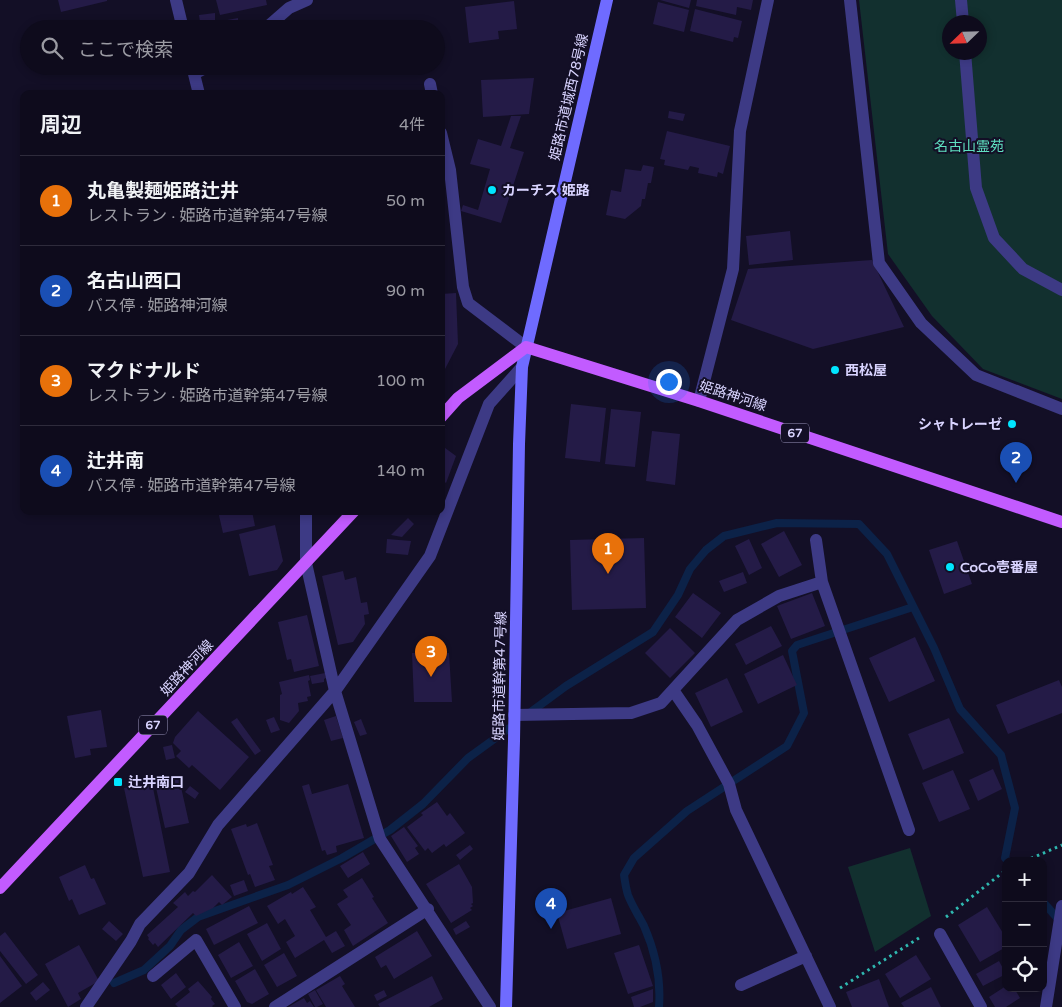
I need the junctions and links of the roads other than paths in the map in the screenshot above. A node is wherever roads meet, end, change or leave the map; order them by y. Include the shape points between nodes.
1 (176, 0) edge
2 (307, 0) edge
3 (606, 0) edge
4 (768, 0) edge
5 (850, 0) edge
6 (961, 0) edge
7 (962, 15) edge
8 (181, 20) edge
9 (275, 20) edge
10 (966, 60) edge
11 (194, 75) edge
12 (199, 90) edge
13 (445, 149) edge
14 (1062, 290) edge
15 (526, 347) junction
16 (522, 366) junction
17 (699, 401) junction
18 (1062, 409) edge
19 (445, 412) edge
20 (306, 515) edge
21 (350, 515) edge
22 (1062, 522) edge
23 (816, 540) dead end
24 (306, 562) junction
25 (822, 582) junction
26 (673, 690) junction
27 (335, 691) junction
28 (514, 715) junction
29 (909, 830) dead end
30 (0, 888) edge
31 (1062, 906) edge
32 (428, 909) junction
33 (934, 932) road end
34 (806, 956) junction
35 (152, 976) dead end
36 (741, 985) dead end
37 (828, 1002) edge
38 (86, 1007) edge
39 (235, 1007) edge
40 (275, 1007) edge
41 (490, 1007) edge
42 (506, 1007) edge
43 (981, 1007) edge
44 (1046, 1007) edge

1 - 8 street
2 - 9 street via 288,8
3 - 15 street, 姫路市道城西78号線
4 - 17 street via 740,131 734,269
5 - 18 street via 879,263 921,323 976,375
6 - 7 street
10 - 14 street via 976,188 994,238 1023,269
11 - 12 street
13 - 15 street via 463,287 468,303
15 - 16 street, 姫路市道幹第47号線
15 - 17 main road, 姫路神河線 / 67
15 - 19 main road via 458,398
16 - 27 street via 489,404 430,556
16 - 28 street, 姫路市道幹第47号線
17 - 22 main road, 姫路神河線 / 67
20 - 24 street
21 - 24 main road, 姫路神河線 / 67
23 - 25 street
24 - 27 street
24 - 30 main road, 姫路神河線 / 67
25 - 26 street via 779,596 736,620
25 - 29 street
26 - 28 street via 661,703 631,713
26 - 34 street via 697,725 729,784 736,810
27 - 32 street via 380,839
27 - 38 street via 218,825 189,873 140,924 132,941
28 - 42 street, 姫路市道幹第47号線
31 - 44 street
32 - 40 street
32 - 41 street
33 - 43 street
34 - 36 street
34 - 37 street
35 - 39 street via 196,940

